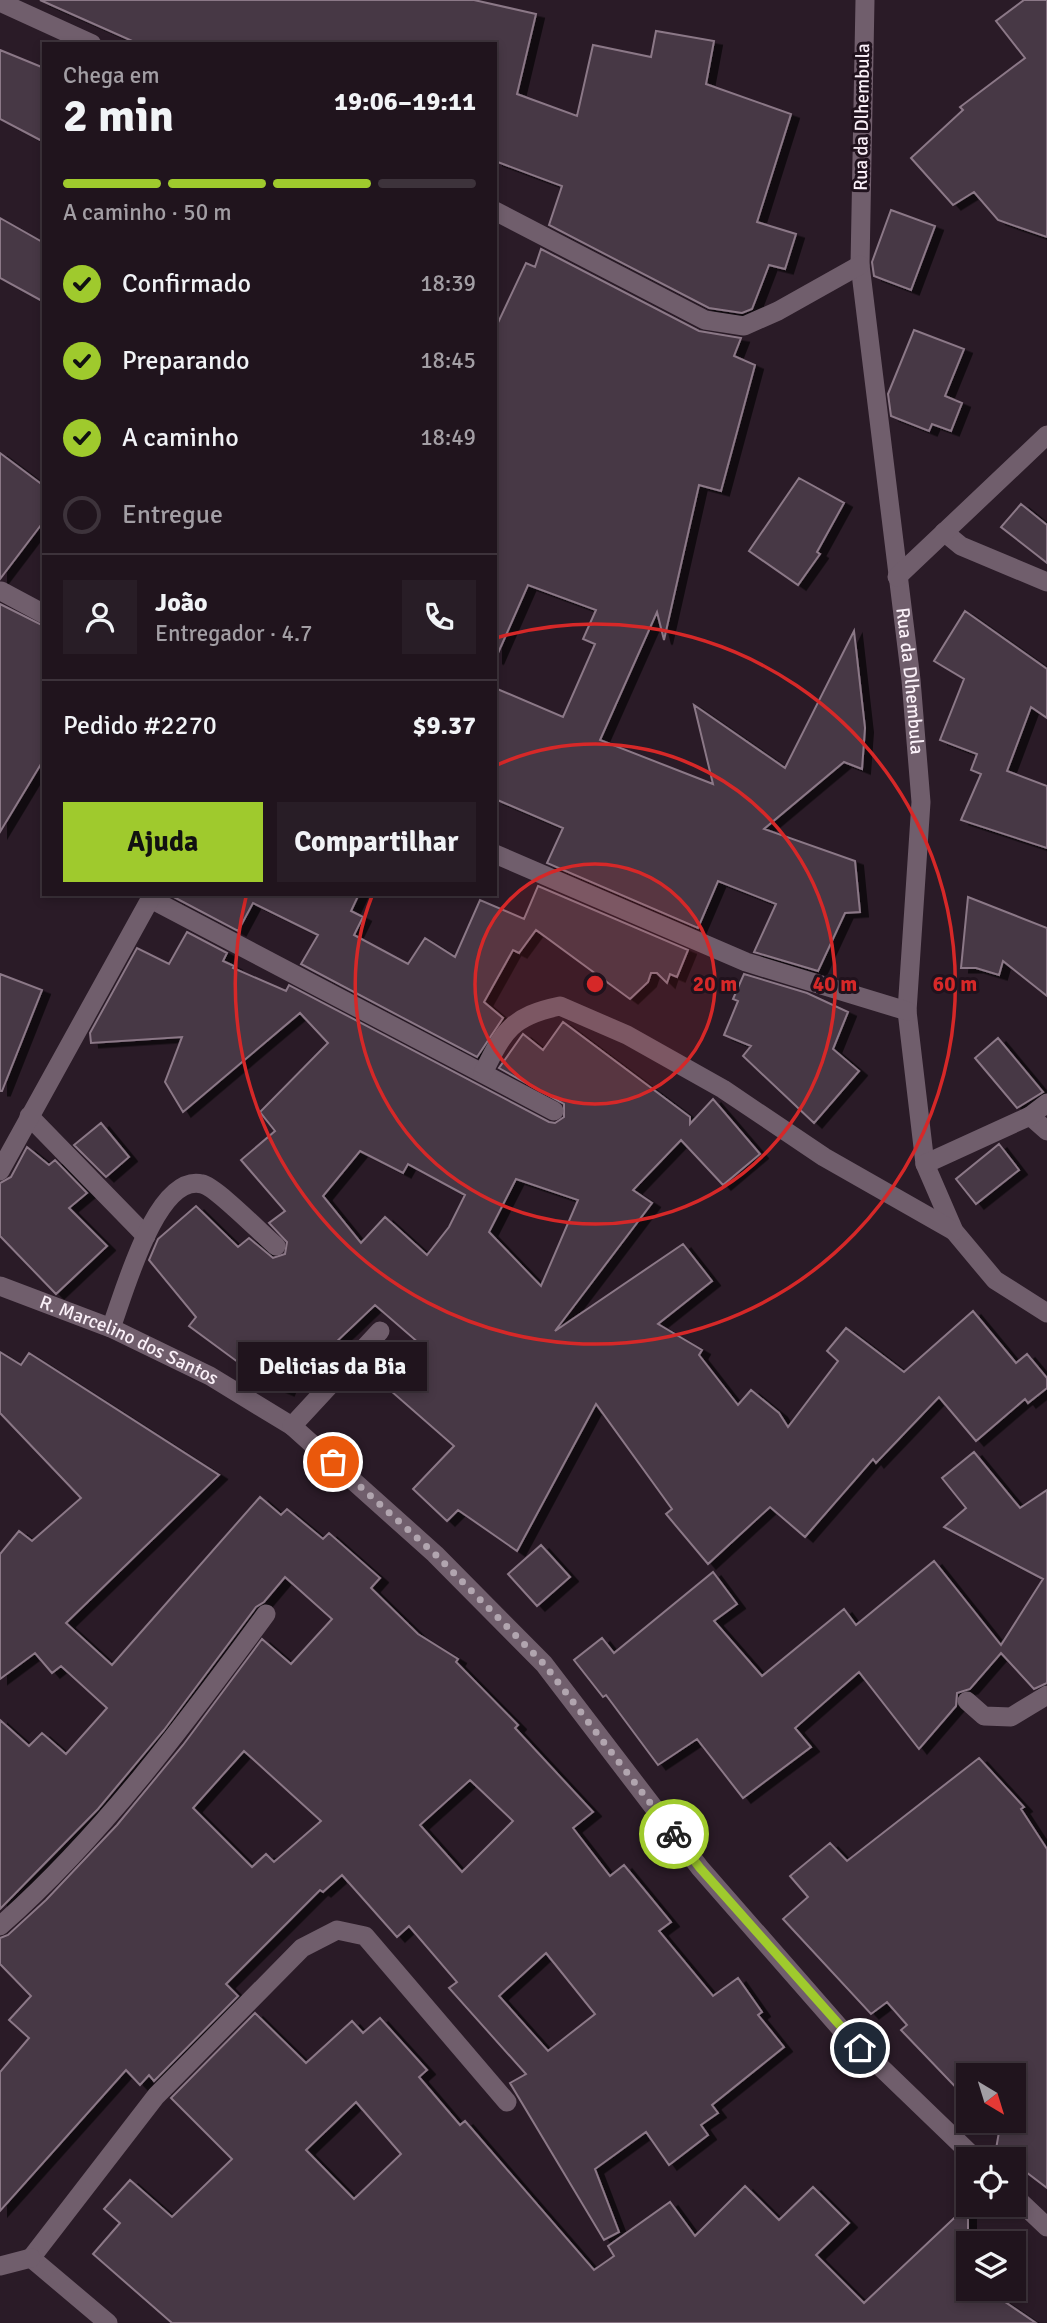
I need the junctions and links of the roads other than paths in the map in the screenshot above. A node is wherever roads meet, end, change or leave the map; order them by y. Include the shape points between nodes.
1 (865, 0) edge
2 (0, 2) edge
3 (88, 42) edge
4 (497, 212) edge
5 (860, 265) junction
6 (1047, 435) edge
7 (944, 532) junction
8 (897, 577) junction
9 (1047, 582) edge
10 (1, 591) edge
11 (42, 613) edge
12 (497, 855) edge
13 (152, 897) edge
14 (907, 1012) junction
15 (483, 1073) junction
16 (1047, 1103) edge
17 (554, 1111) dead end
18 (29, 1116) junction
19 (1030, 1116) junction
20 (1047, 1130) edge
21 (925, 1164) junction
22 (0, 1171) edge
23 (954, 1231) junction
24 (146, 1236) junction
25 (276, 1246) dead end
26 (0, 1286) edge
27 (1047, 1313) edge
28 (111, 1328) junction
29 (380, 1331) dead end
30 (292, 1426) junction
31 (266, 1614) dead end
32 (1047, 1695) edge
33 (967, 1702) dead end
34 (0, 1926) edge
35 (507, 2102) dead end
36 (963, 2147) edge
37 (1026, 2207) edge
38 (1047, 2227) edge
39 (31, 2258) junction
40 (0, 2266) edge
41 (108, 2323) edge

1 - 5 street, Rua da Dlhembula
2 - 3 street
4 - 5 street via 705,320 744,326
5 - 8 street, Rua da Dlhembula
6 - 7 street
7 - 8 street
7 - 9 street via 961,546
8 - 14 street, Rua da Dlhembula via 921,802
10 - 11 street
12 - 14 street via 746,962
13 - 15 street
13 - 18 street
14 - 21 street, Rua da Dlhembula
15 - 17 street
15 - 23 street via 497,1043 517,1019 560,1006 627,1035
16 - 19 street
18 - 22 street
18 - 24 street
19 - 20 street
19 - 21 street
21 - 23 street, Rua da Dlhembula
23 - 27 street, Rua da Dlhembula via 995,1280
24 - 25 street via 170,1194 187,1182 205,1184
24 - 28 street
26 - 28 street, R. Marcelino dos Santos
28 - 30 street, R. Marcelino dos Santos via 210,1377
29 - 30 street
30 - 36 street, R. Marcelino dos Santos via 435,1554 544,1664 718,1888 841,2029
31 - 34 street via 202,1701 54,1878
32 - 33 street via 1011,1717 984,1716
35 - 39 street via 365,1936 337,1930 302,1948 156,2096
37 - 38 street
39 - 40 street
39 - 41 street

